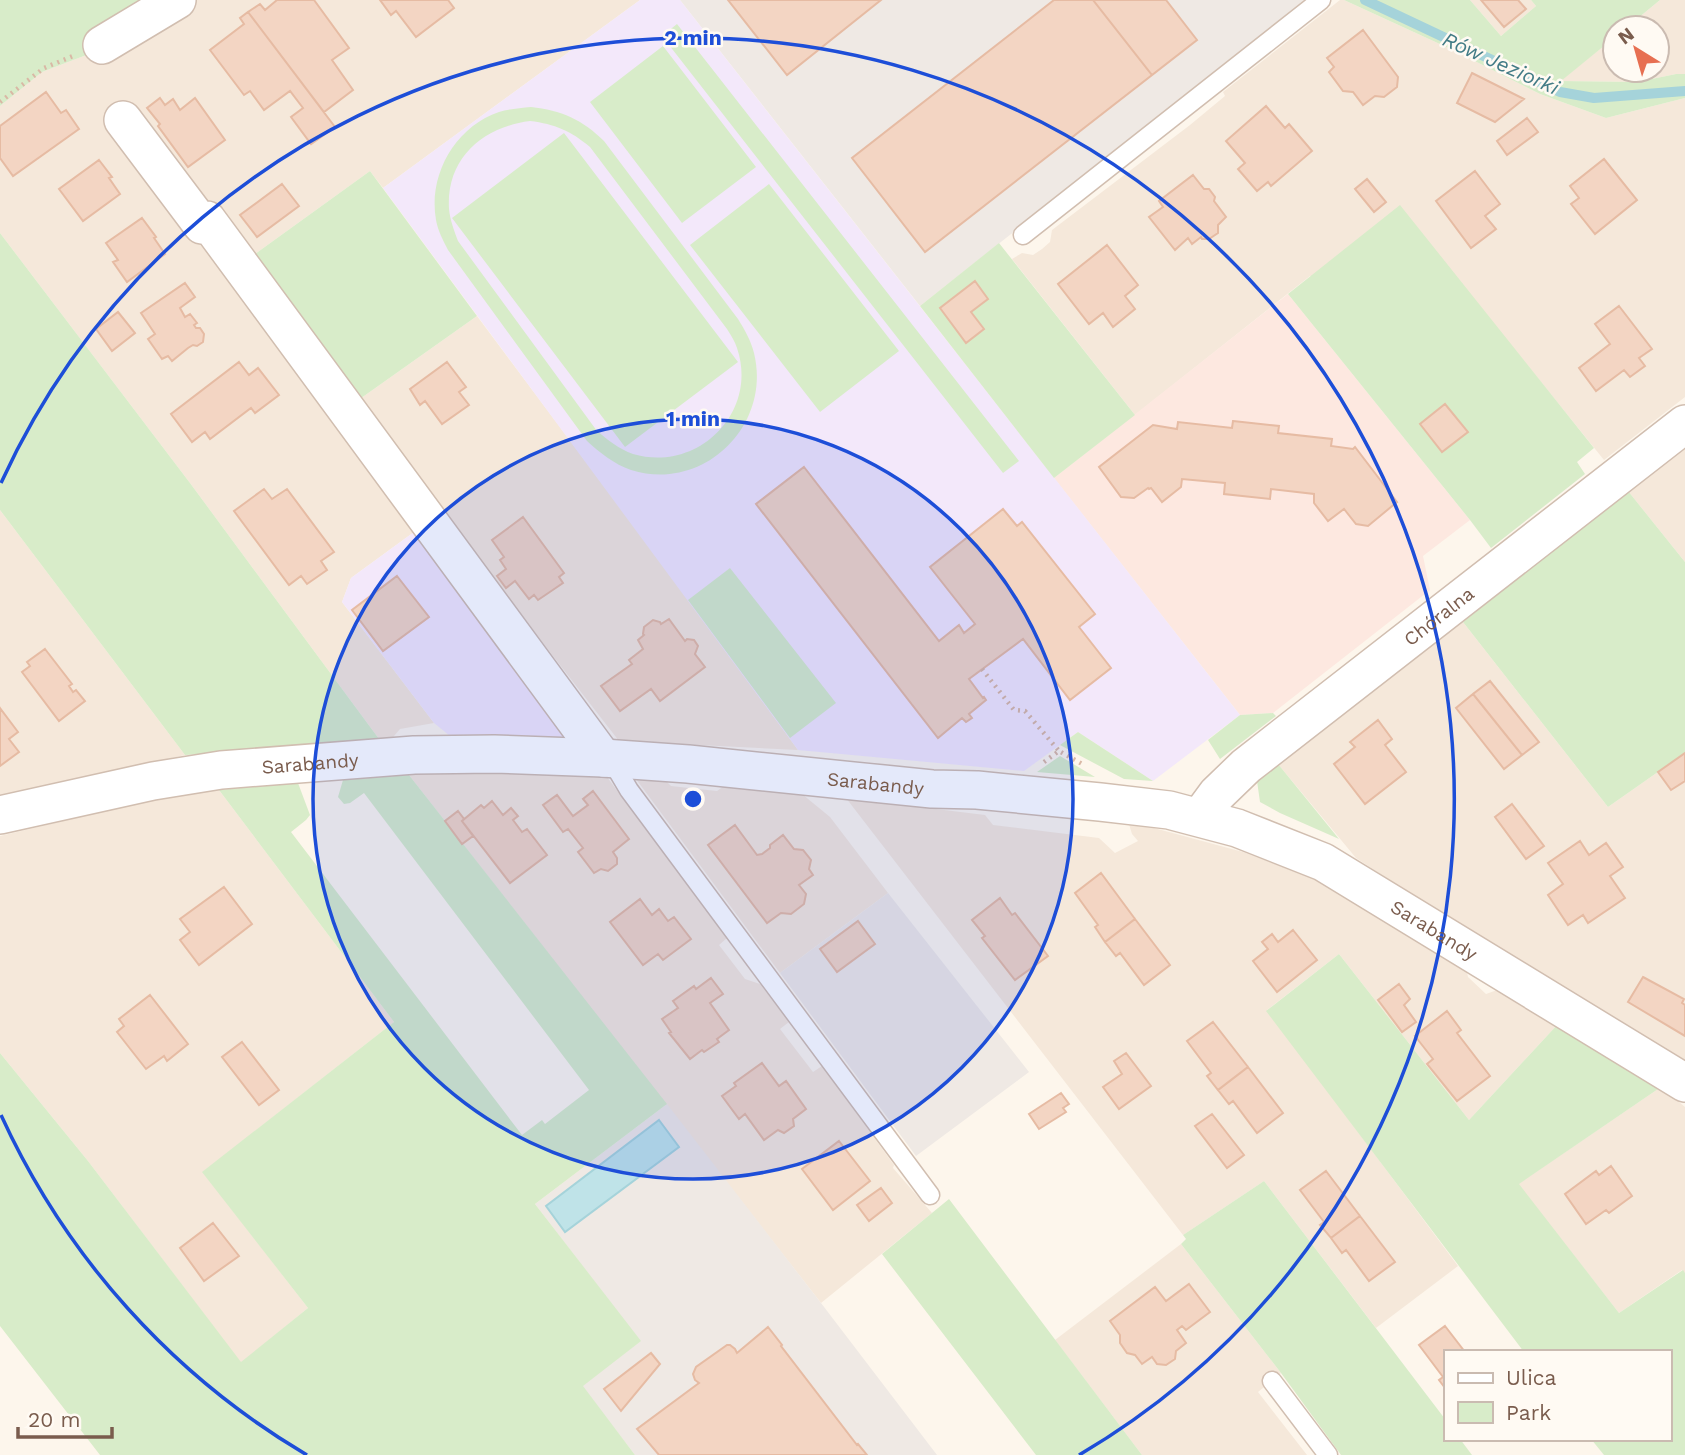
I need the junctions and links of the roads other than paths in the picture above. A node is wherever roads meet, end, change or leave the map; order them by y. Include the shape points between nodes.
1 (177, 0) edge
2 (1321, 0) edge
3 (102, 45) road end
4 (123, 120) dead end
5 (1023, 235) dead end
6 (1685, 424) edge
7 (607, 758) junction
8 (0, 815) edge
9 (1200, 817) junction
10 (1685, 1083) edge
11 (930, 1195) dead end
12 (1272, 1381) dead end
13 (1328, 1455) edge

1 - 3 street
2 - 5 lane
4 - 7 street via 202,225 207,220
6 - 9 street, Chóralna via 1246,766
7 - 8 street, Sarabandy via 432,754 221,770
7 - 9 street, Sarabandy via 1100,802
7 - 11 lane
9 - 10 street, Sarabandy via 1324,862
12 - 13 lane

